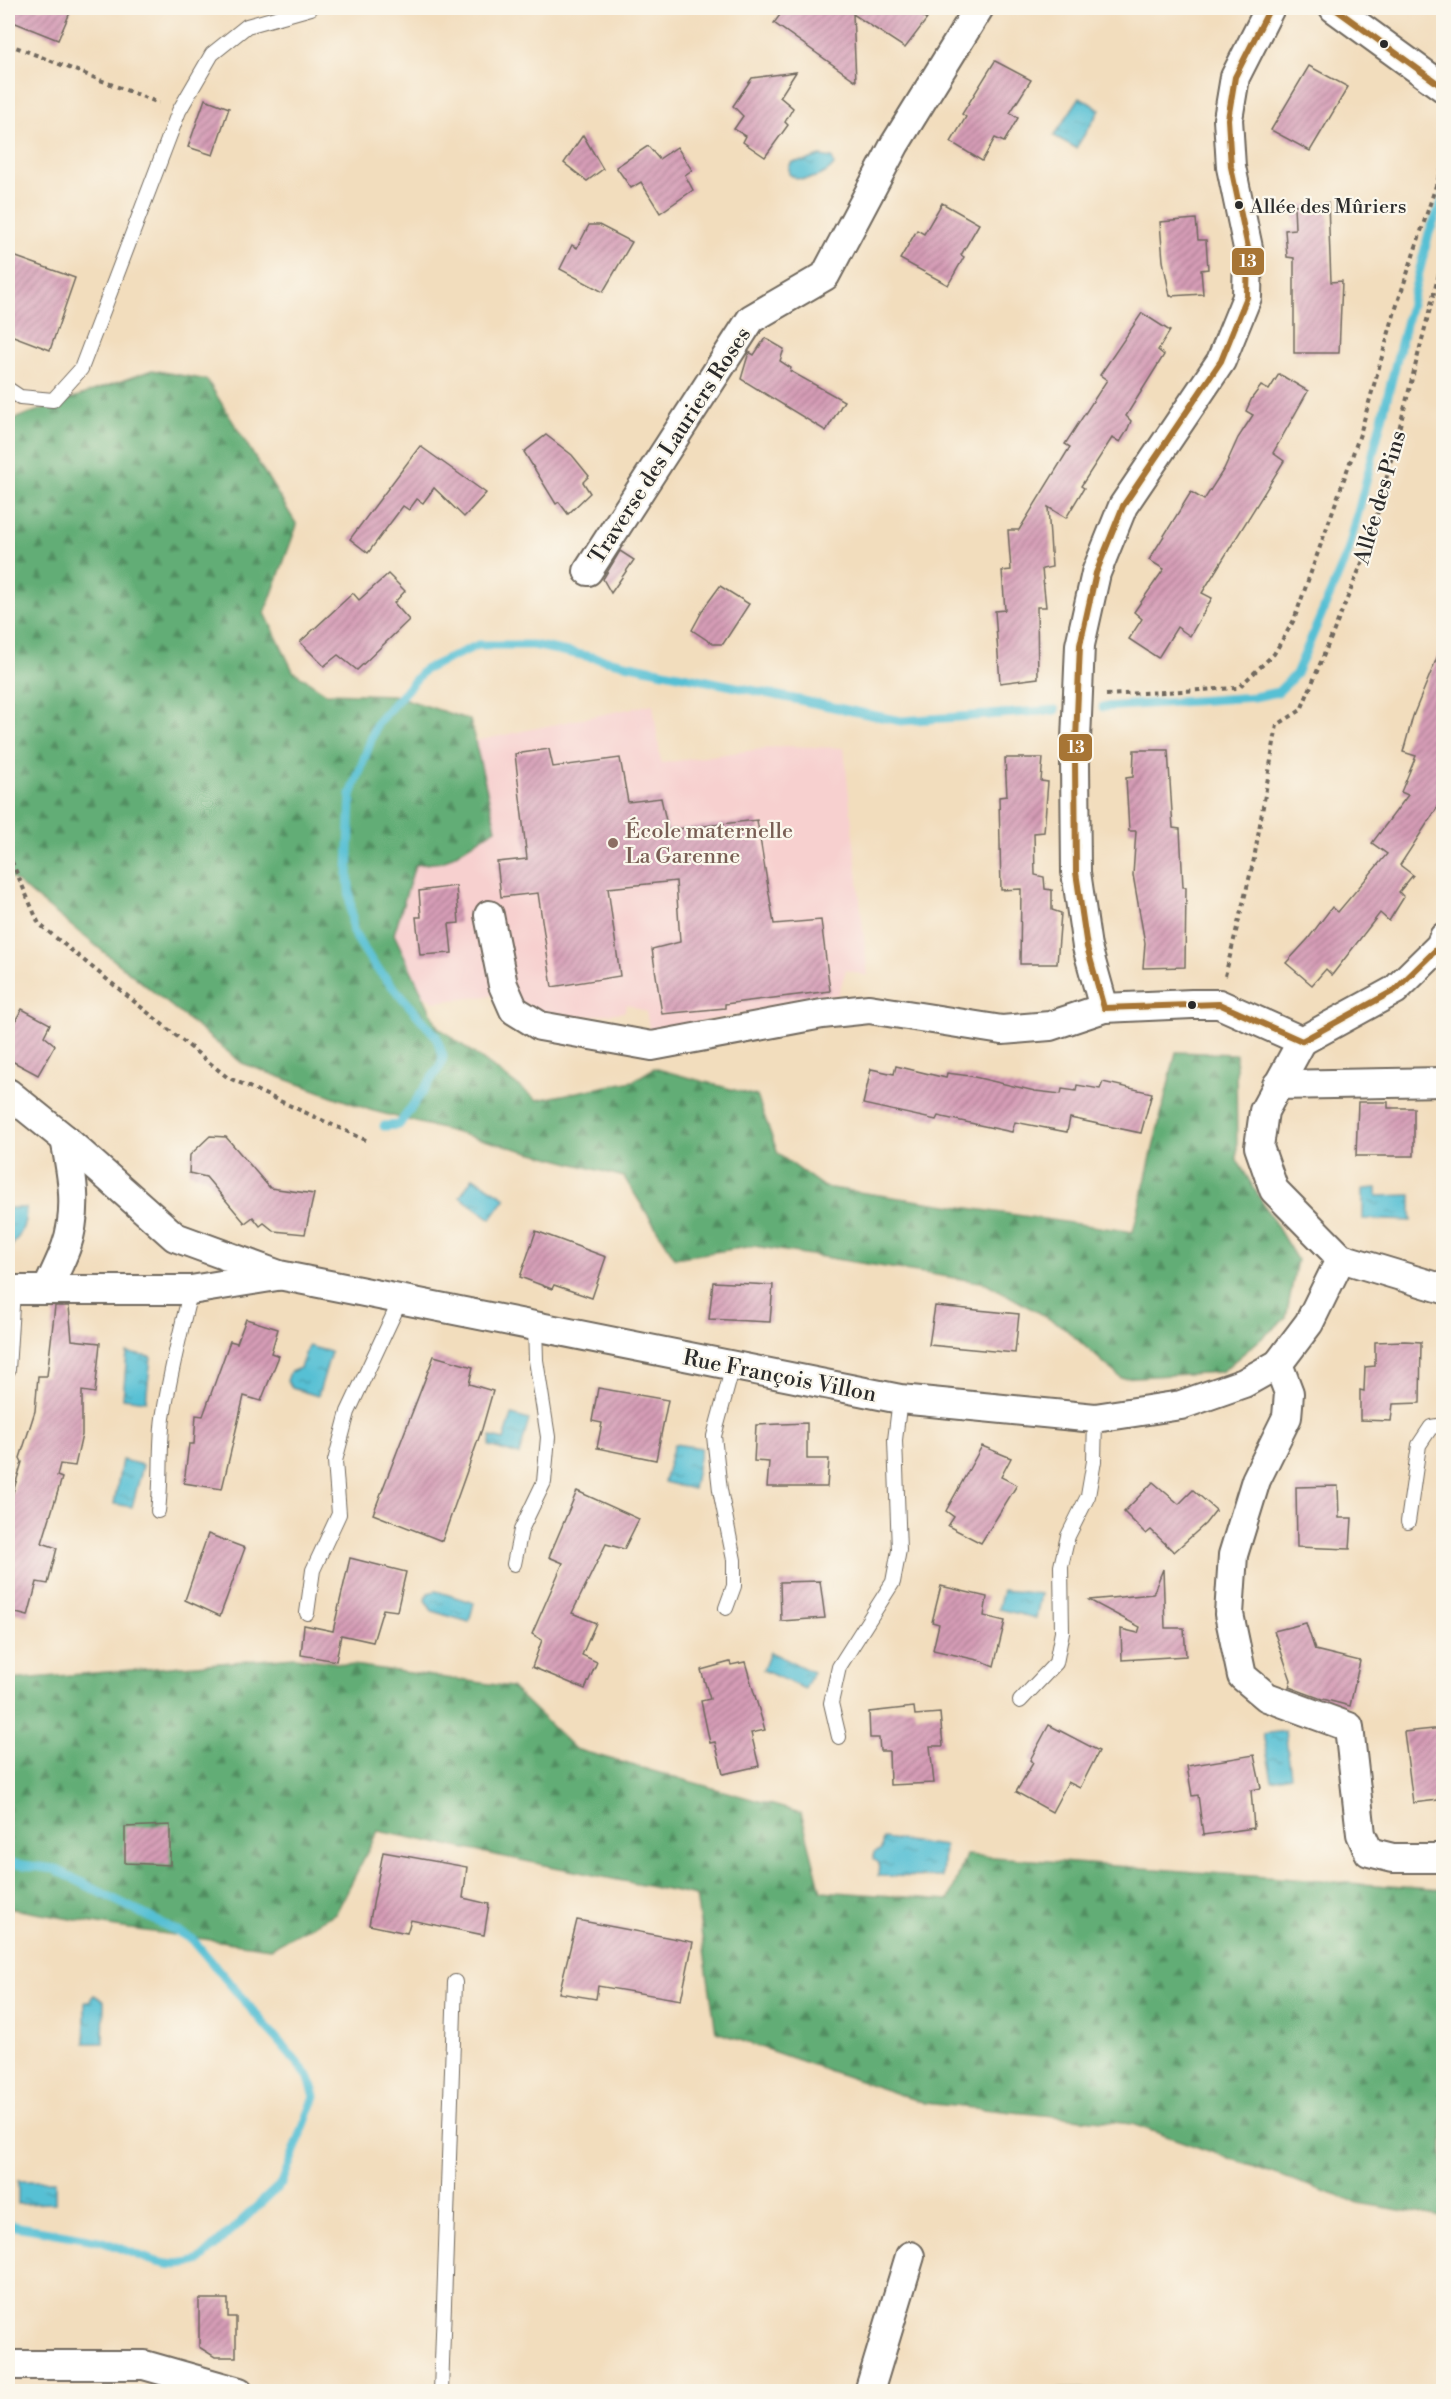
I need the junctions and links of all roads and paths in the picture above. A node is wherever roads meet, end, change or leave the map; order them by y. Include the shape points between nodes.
1 (311, 8) edge
2 (979, 8) edge
3 (1270, 8) edge
4 (1335, 8) edge
5 (8, 44) edge
6 (1443, 88) edge
7 (179, 111) junction
8 (1443, 161) edge
9 (1443, 254) edge
10 (8, 389) edge
11 (588, 571) dead end
12 (1077, 696) junction
13 (8, 853) edge
14 (489, 915) dead end
15 (1443, 937) edge
16 (1219, 1004) junction
17 (1104, 1008) junction
18 (1302, 1041) junction
19 (1443, 1082) edge
20 (1276, 1085) junction
21 (8, 1093) edge
22 (65, 1139) junction
23 (368, 1141) dead end
24 (1341, 1258) junction
25 (279, 1275) junction
26 (1443, 1289) edge
27 (10, 1290) edge
28 (47, 1290) junction
29 (191, 1290) junction
30 (400, 1301) junction
31 (536, 1325) junction
32 (1278, 1364) junction
33 (733, 1366) junction
34 (8, 1370) edge
35 (900, 1399) junction
36 (1095, 1418) junction
37 (1443, 1425) edge
38 (158, 1511) dead end
39 (1408, 1522) dead end
40 (514, 1564) dead end
41 (726, 1608) dead end
42 (307, 1613) dead end
43 (1020, 1701) dead end
44 (838, 1737) dead end
45 (1443, 1858) edge
46 (455, 1982) dead end
47 (910, 2256) dead end
48 (8, 2365) edge
49 (239, 2391) edge
50 (441, 2391) edge
51 (869, 2391) edge

1 - 7 lane via 247,26 212,54
2 - 11 street, Traverse des Lauriers Roses via 895,144 825,276 751,319
3 - 12 street via 1235,77 1228,119 1231,167 1248,248 1247,297 1221,361 1123,506 1096,573 1080,645
4 - 6 street
5 - 7 path
7 - 10 lane via 81,369 53,400 20,397
8 - 12 path via 1356,444 1294,620 1274,654 1238,688
9 - 16 path, Allée des Pins via 1369,546 1301,710 1277,725 1254,859
12 - 17 street via 1076,872 1087,947
13 - 23 path via 39,924 227,1077
14 - 17 street via 503,985 514,1010 540,1026 652,1046 869,1009 1002,1030 1050,1026
15 - 18 street via 1440,946 1395,990
16 - 17 street
16 - 18 street
18 - 20 street
19 - 20 street
20 - 24 street via 1264,1111 1259,1147 1274,1190
21 - 22 street, Rue François Villon
22 - 25 street, Rue François Villon via 176,1237
22 - 28 street via 74,1208 67,1245
24 - 26 street
24 - 32 street via 1309,1323
25 - 29 street, Rue François Villon
25 - 30 street, Rue François Villon
27 - 28 street, Rue François Villon
27 - 34 lane
28 - 29 street, Rue François Villon
29 - 38 lane via 163,1420
30 - 31 street, Rue François Villon
30 - 42 lane via 348,1412 335,1461 339,1514 313,1570
31 - 33 street, Rue François Villon
31 - 40 lane via 536,1360 548,1437 544,1482 521,1530
32 - 36 street, Rue François Villon via 1244,1383 1180,1405
32 - 45 street via 1289,1392 1287,1417 1256,1480 1233,1555 1229,1614 1242,1676 1266,1697 1349,1727 1361,1833 1369,1852 1393,1858
33 - 35 street, Rue François Villon
33 - 41 lane via 714,1436 734,1560 734,1586
35 - 36 street, Rue François Villon
35 - 44 lane via 895,1440 899,1550 893,1582 839,1667 831,1703
36 - 43 lane via 1088,1496 1068,1536 1061,1566 1062,1632 1056,1663
37 - 39 lane via 1431,1426 1419,1445
46 - 50 lane
47 - 51 street
48 - 49 street via 144,2365

